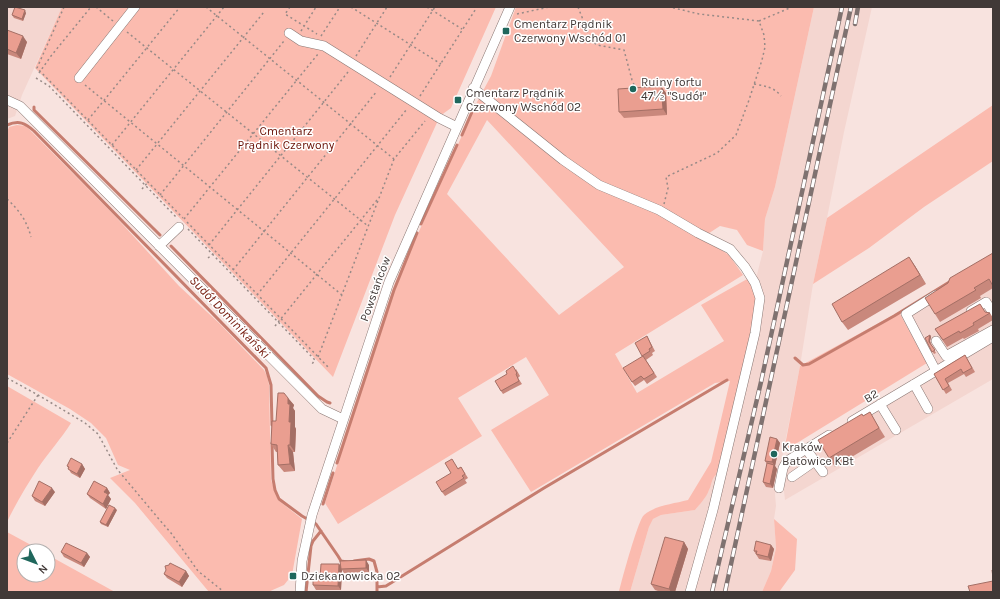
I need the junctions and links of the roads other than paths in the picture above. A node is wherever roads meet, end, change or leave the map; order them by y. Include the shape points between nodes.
1 (135, 7) edge
2 (510, 7) edge
3 (290, 33) road end
4 (80, 80) road end
5 (473, 88) junction
6 (7, 100) edge
7 (457, 127) junction
8 (179, 227) dead end
9 (159, 246) junction
10 (943, 290) edge
11 (993, 313) edge
12 (966, 314) edge
13 (993, 330) edge
14 (993, 337) edge
15 (936, 340) edge
16 (936, 371) junction
17 (914, 384) junction
18 (880, 404) junction
19 (928, 409) dead end
20 (343, 419) junction
21 (896, 430) dead end
22 (806, 449) junction
23 (815, 461) junction
24 (823, 472) dead end
25 (792, 477) dead end
26 (779, 488) dead end
27 (300, 592) edge
28 (690, 592) edge

1 - 4 street
2 - 5 street, Powstańców
3 - 7 street via 301,41 320,45 353,63
5 - 7 street, Powstańców
5 - 28 street via 563,160 599,185 659,210 730,249 755,284 760,298 755,333 713,510
6 - 9 street via 20,106
7 - 20 street, Powstańców via 389,282
8 - 9 street
9 - 20 street via 322,409
10 - 16 street via 906,314
11 - 12 street via 986,302
13 - 15 street via 946,356
14 - 16 street, B2
16 - 17 street, B2
17 - 18 street, B2
17 - 19 street
18 - 21 street
18 - 22 street, B2
20 - 27 street, Powstańców via 307,533
22 - 23 street
22 - 26 street, B2 via 787,461
23 - 24 street
23 - 25 street

